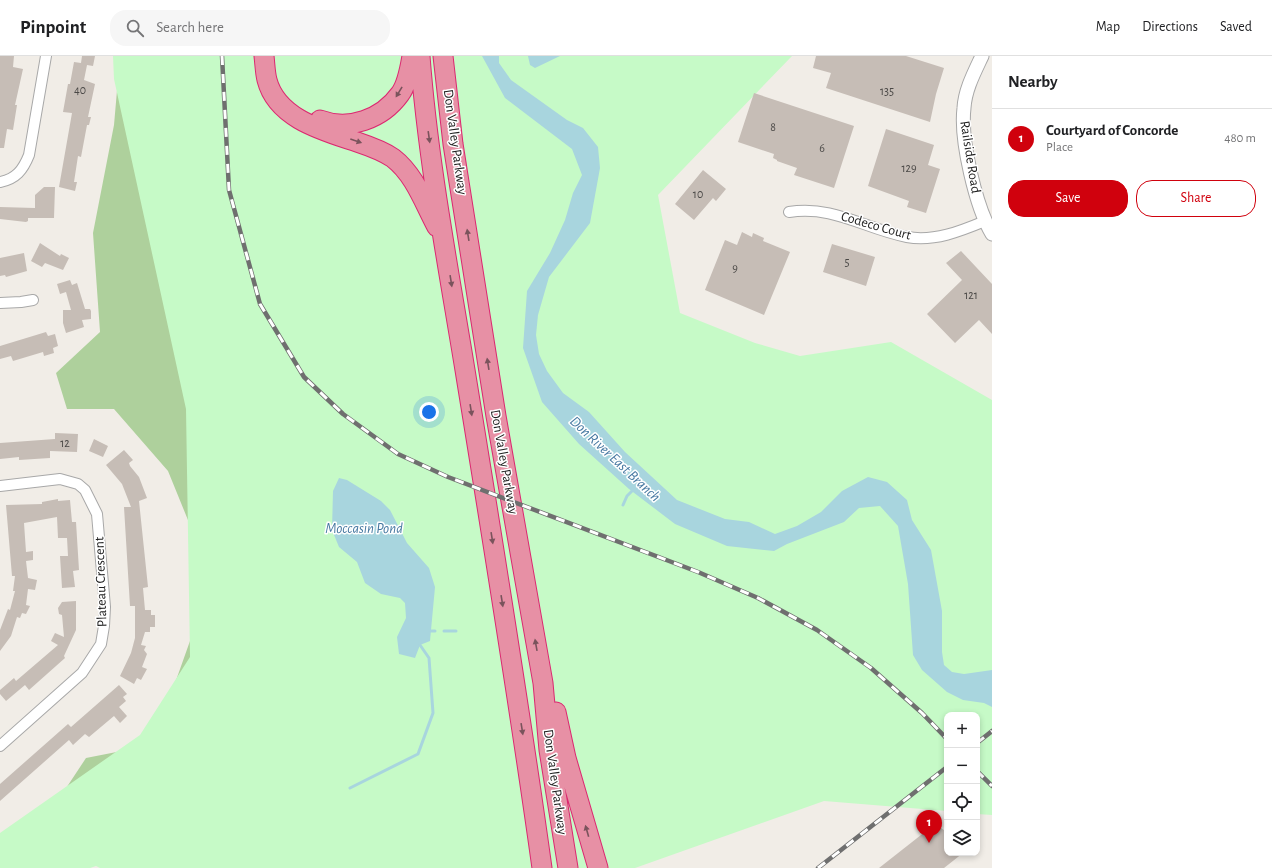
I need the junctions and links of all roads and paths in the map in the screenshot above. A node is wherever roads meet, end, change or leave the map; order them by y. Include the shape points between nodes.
1 (46, 56) edge
2 (264, 56) edge
3 (273, 56) edge
4 (412, 56) edge
5 (420, 56) edge
6 (443, 56) edge
7 (452, 56) edge
8 (982, 56) edge
9 (448, 96) junction
10 (0, 182) edge
11 (789, 212) dead end
12 (985, 221) junction
13 (992, 234) edge
14 (444, 243) junction
15 (33, 300) dead end
16 (0, 303) edge
17 (0, 486) edge
18 (543, 683) junction
19 (0, 746) edge
20 (542, 868) edge
21 (568, 868) edge
22 (598, 868) edge

1 - 10 street via 25,166 9,180
2 -> 14 highway via 268,82 277,99 290,113 319,129 369,146 392,158 412,177
4 -> 3 highway via 400,94 379,115 357,124 329,123 296,109 283,96
5 -> 14 highway, Don Valley Parkway
6 - 9 highway, Don Valley Parkway
7 - 9 highway
8 - 12 street, Railside Road via 963,109 968,153 979,206
18 -> 9 highway, Don Valley Parkway via 496,416 453,144
11 - 12 street, Codeco Court via 824,211 919,238 947,235
12 - 13 street, Railside Road
14 -> 20 highway, Don Valley Parkway via 523,732
15 - 16 street
17 - 19 street, Plateau Crescent via 60,479 78,484 85,490 97,514 105,607 101,644 82,673
18 - 21 highway, Don Valley Parkway via 549,750
22 -> 18 highway via 566,758 555,709

